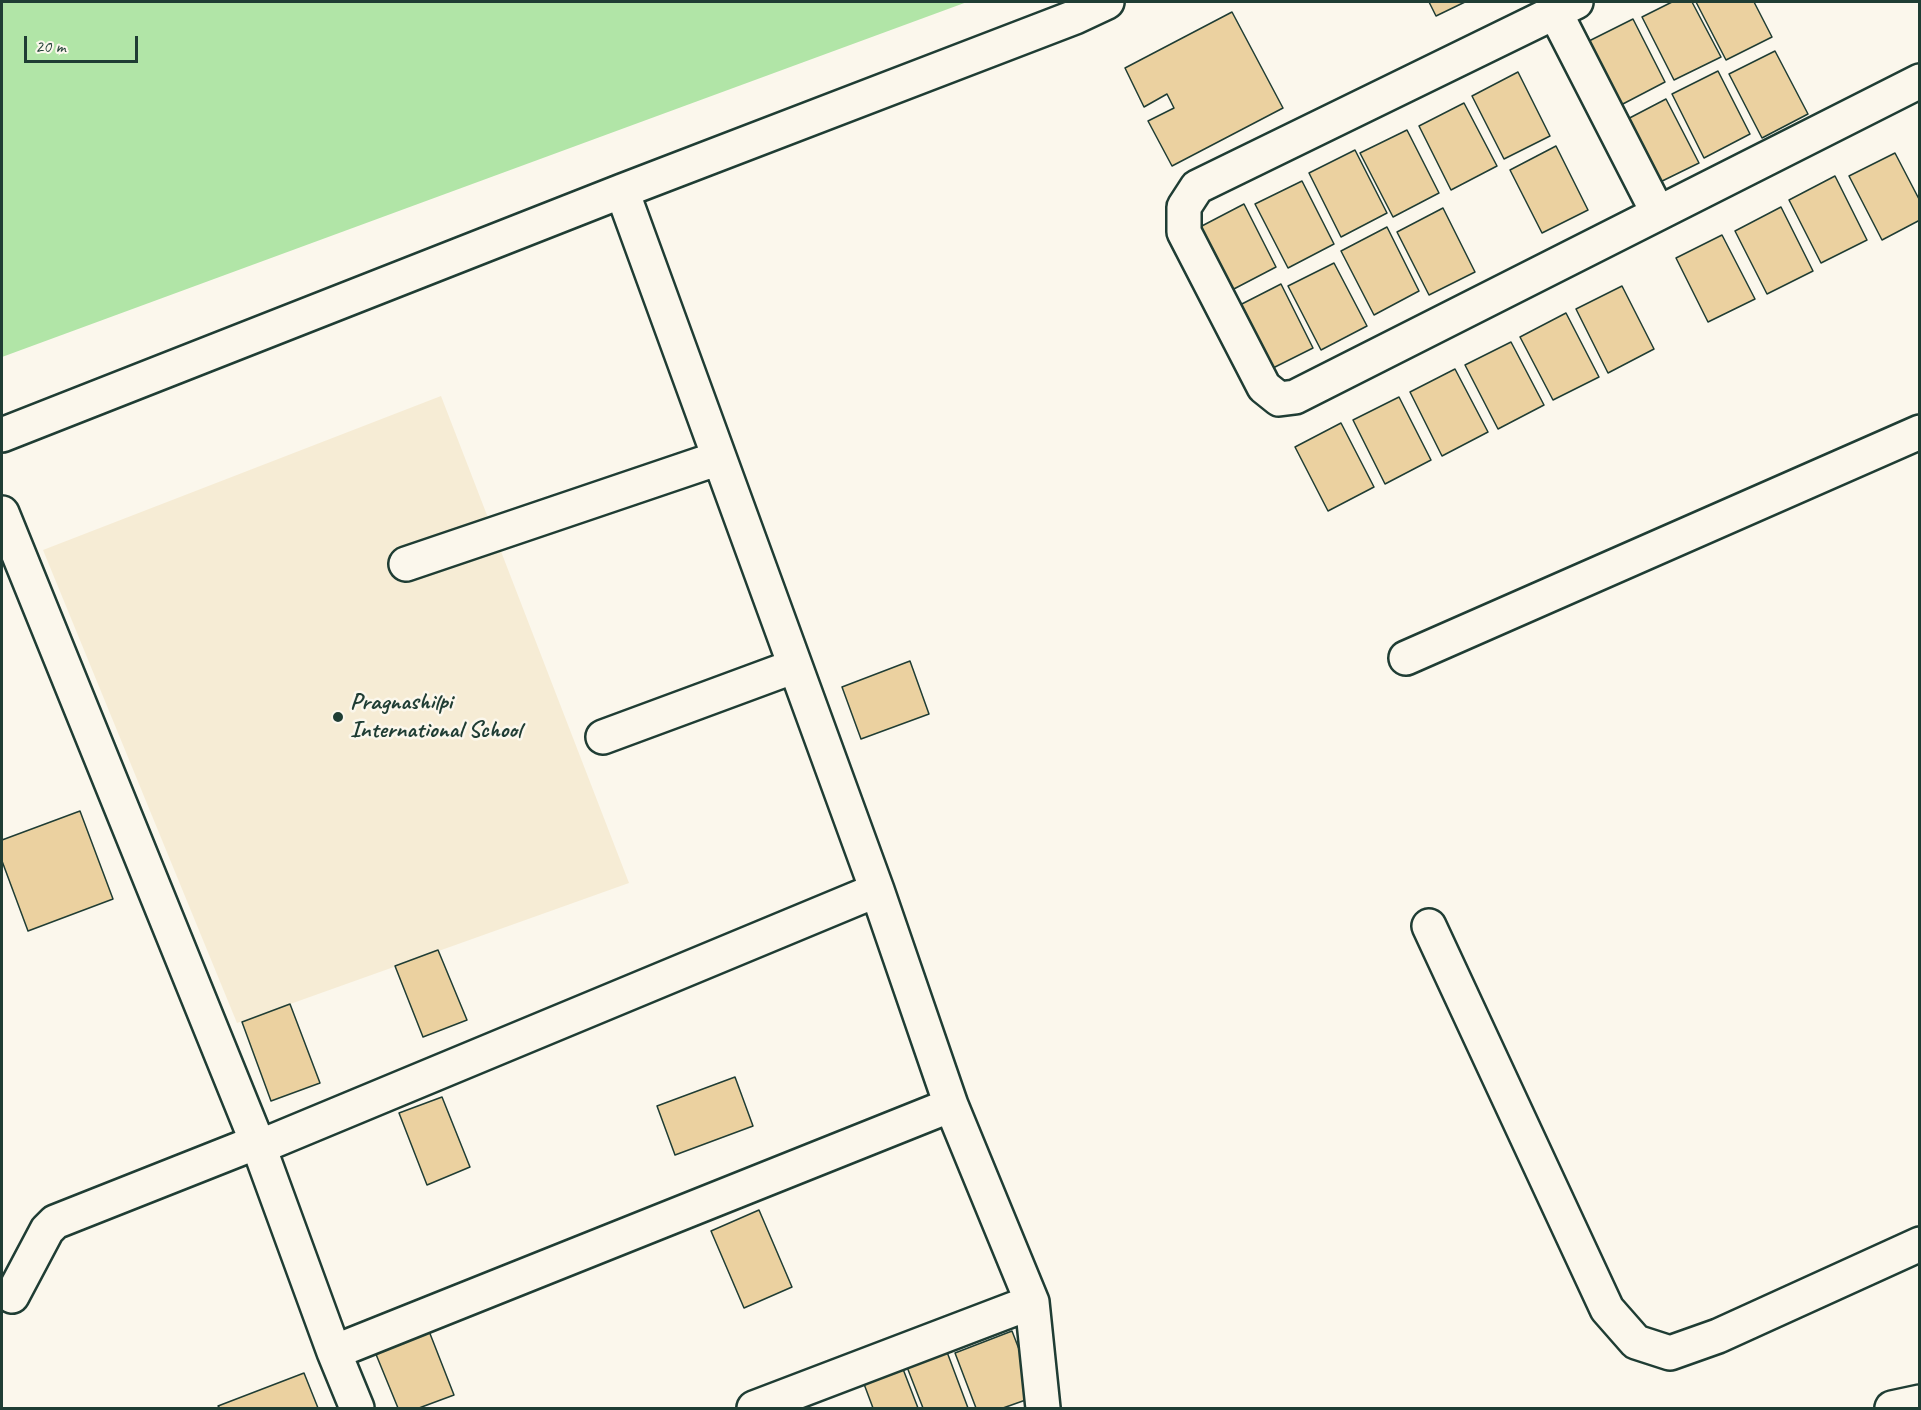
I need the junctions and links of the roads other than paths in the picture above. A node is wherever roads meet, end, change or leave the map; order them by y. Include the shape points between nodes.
1 (1107, 2) edge
2 (1566, 7) edge
3 (1920, 81) edge
4 (622, 191) junction
5 (1659, 213) junction
6 (1920, 432) edge
7 (2, 435) edge
8 (719, 458) junction
9 (2, 513) edge
10 (406, 564) dead end
11 (1406, 658) dead end
12 (795, 666) junction
13 (603, 737) dead end
14 (877, 890) junction
15 (1429, 926) dead end
16 (951, 1105) junction
17 (258, 1144) junction
18 (1920, 1245) edge
19 (12, 1296) dead end
20 (1032, 1302) junction
21 (334, 1352) junction
22 (1920, 1402) edge
23 (357, 1408) edge
24 (754, 1408) edge
25 (1043, 1408) edge
26 (1892, 1408) edge

1 - 4 street
2 - 5 street
2 - 5 street via 1197,187 1184,207 1184,232 1264,387 1279,399 1295,397
3 - 5 street
4 - 7 street
4 - 8 street
6 - 11 street
8 - 10 street
8 - 12 street
9 - 17 street
12 - 13 street
12 - 14 street
14 - 16 street
14 - 17 street
15 - 18 street via 1607,1309 1636,1342 1670,1353 1718,1336
16 - 20 street
16 - 21 street
17 - 19 street via 55,1222
17 - 21 street
20 - 24 street
20 - 25 street
21 - 23 street
22 - 26 street

